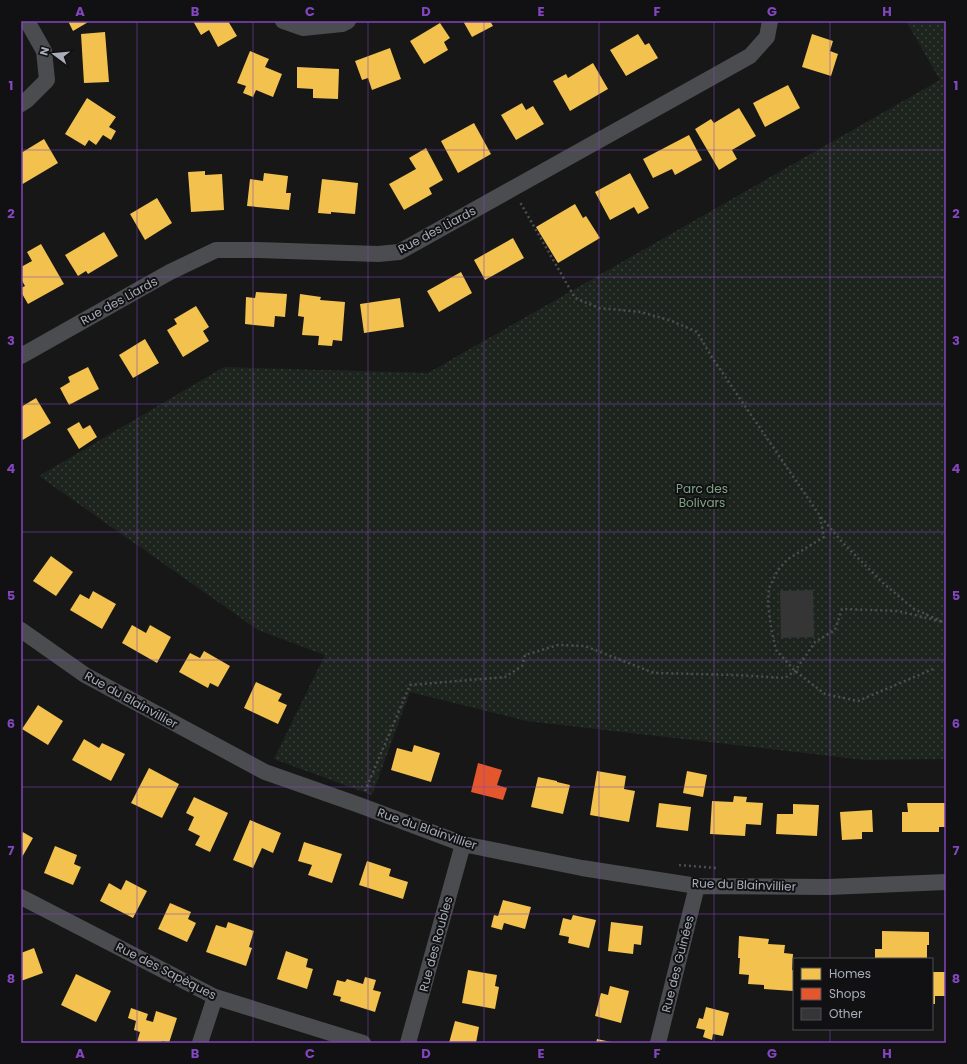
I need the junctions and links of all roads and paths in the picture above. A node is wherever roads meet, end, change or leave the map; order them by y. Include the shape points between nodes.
1 (27, 21) edge
2 (284, 21) edge
3 (348, 21) edge
4 (770, 21) edge
5 (21, 104) edge
6 (512, 189) junction
7 (21, 356) edge
8 (820, 516) junction
9 (944, 622) edge
10 (21, 630) edge
11 (933, 669) dead end
12 (796, 671) junction
13 (360, 805) junction
14 (464, 844) junction
15 (676, 865) dead end
16 (720, 868) dead end
17 (946, 882) edge
18 (697, 886) junction
19 (21, 897) edge
20 (215, 997) junction
21 (200, 1043) edge
22 (363, 1043) edge
23 (408, 1043) edge
24 (658, 1043) edge

1 - 5 street via 44,51 47,80
2 - 3 street via 303,28 342,24
4 - 6 street, Rue des Liards via 767,37 750,56
6 - 7 street, Rue des Liards via 399,252 378,254 216,250 170,272
6 - 8 path via 575,298 599,308 641,312 697,332
8 - 9 path via 883,583 914,609
8 - 12 path via 824,537 788,559 778,570 769,588 768,602 776,650
9 - 12 path via 898,611 842,609 835,630 815,642
10 - 13 street, Rue du Blainvillier via 85,675 265,772
11 - 12 path via 858,701 825,694
12 - 13 path via 785,678 654,672 585,646 558,645 525,655 522,666 505,677 410,685
13 - 14 street, Rue du Blainvillier
14 - 18 street, Rue du Blainvillier via 582,868
14 - 23 street, Rue des Roubles
15 - 16 path, Rue du Blainvillier
17 - 18 street, Rue du Blainvillier via 829,887
18 - 24 street, Rue des Guinées
19 - 20 street, Rue des Sapèques
20 - 21 street
20 - 22 street, Rue des Sapèques

